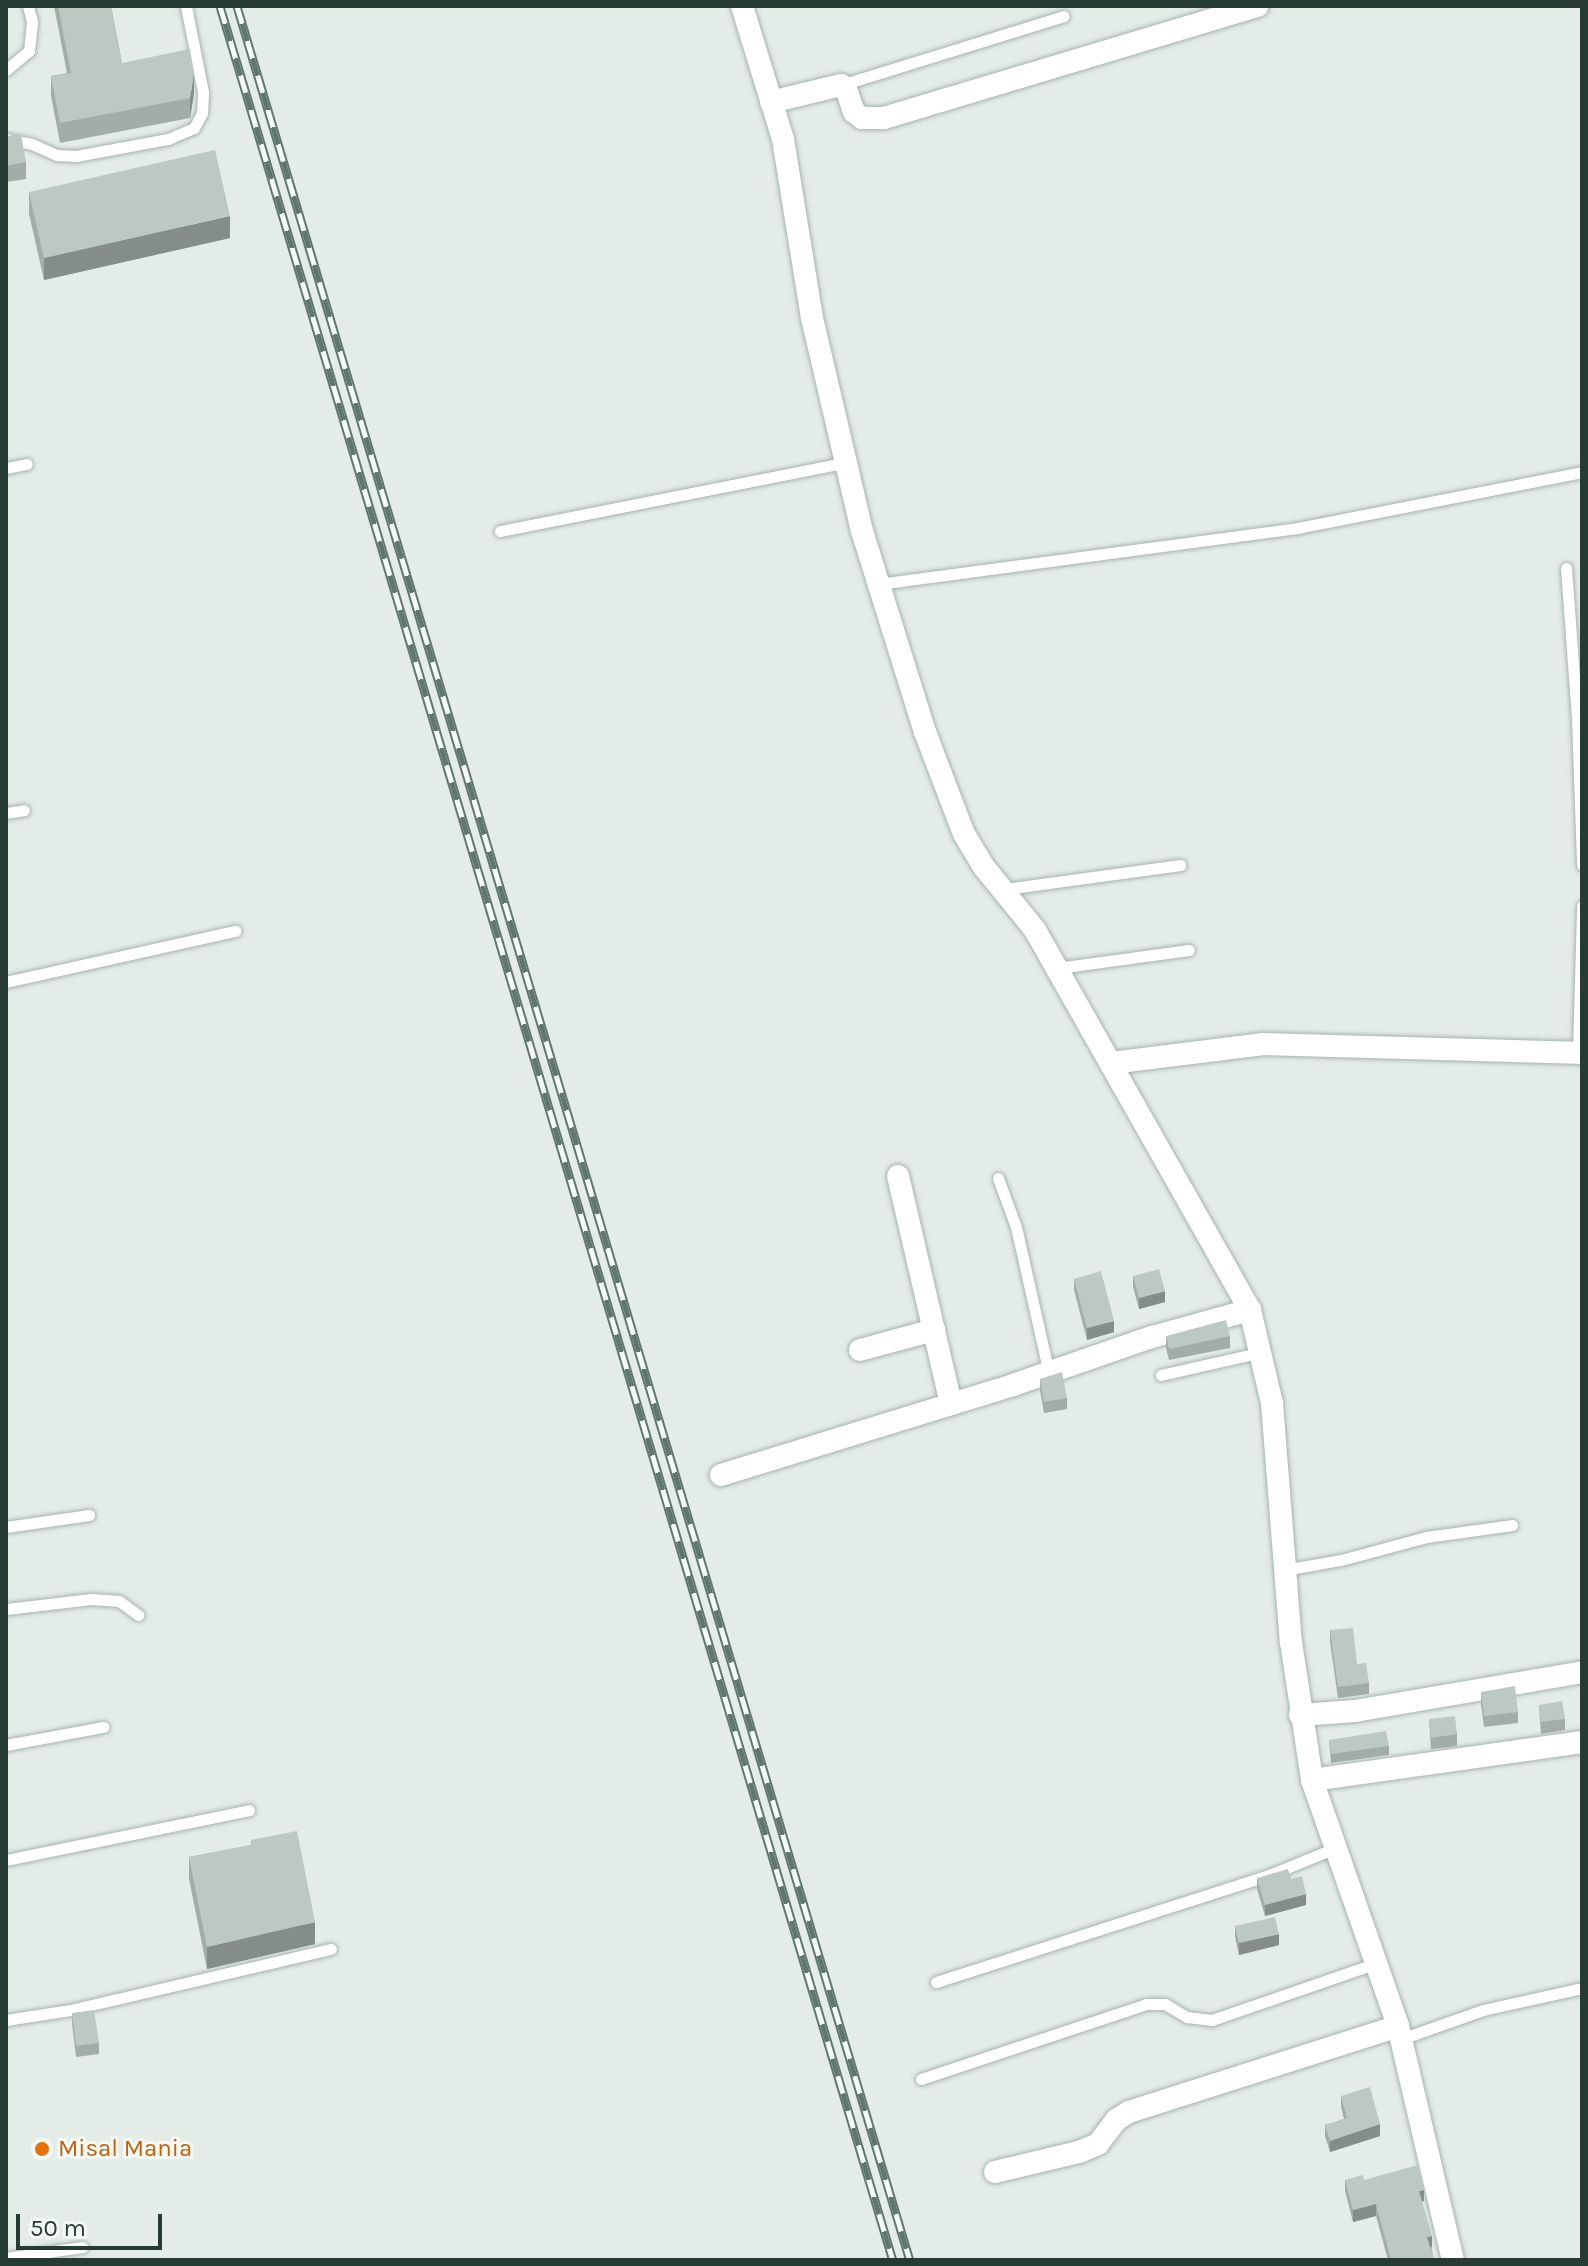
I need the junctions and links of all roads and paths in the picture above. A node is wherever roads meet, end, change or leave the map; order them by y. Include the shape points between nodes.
1 (28, 6) edge
2 (186, 6) edge
3 (1258, 6) edge
4 (749, 12) edge
5 (1064, 16) dead end
6 (6, 70) edge
7 (841, 85) junction
8 (771, 102) junction
9 (6, 139) edge
10 (843, 463) junction
11 (27, 464) dead end
12 (6, 468) edge
13 (1582, 472) edge
14 (500, 531) dead end
15 (1566, 568) dead end
16 (878, 584) junction
17 (24, 810) dead end
18 (6, 813) edge
19 (1180, 865) dead end
20 (1582, 865) edge
21 (1005, 889) junction
22 (1582, 906) edge
23 (235, 931) dead end
24 (1189, 950) dead end
25 (1057, 968) junction
26 (6, 982) edge
27 (1580, 1053) edge
28 (1111, 1063) junction
29 (898, 1176) dead end
30 (998, 1178) dead end
31 (1250, 1310) junction
32 (934, 1330) junction
33 (860, 1350) dead end
34 (1262, 1352) junction
35 (1049, 1373) junction
36 (1161, 1375) dead end
37 (951, 1404) junction
38 (721, 1475) dead end
39 (89, 1515) dead end
40 (1512, 1525) dead end
41 (6, 1527) edge
42 (1284, 1570) junction
43 (6, 1609) edge
44 (138, 1615) dead end
45 (1582, 1672) edge
46 (1300, 1715) junction
47 (103, 1727) dead end
48 (1582, 1742) edge
49 (6, 1745) edge
50 (1312, 1780) junction
51 (249, 1810) dead end
52 (1335, 1848) junction
53 (6, 1860) edge
54 (331, 1949) dead end
55 (1377, 1963) junction
56 (936, 1982) dead end
57 (1582, 1988) edge
58 (6, 2020) edge
59 (1400, 2032) junction
60 (921, 2079) dead end
61 (995, 2172) dead end
62 (82, 2247) dead end
63 (6, 2258) edge
64 (1453, 2260) edge

1 - 6 lane via 29,51
2 - 9 lane via 203,92 202,113 194,128 168,139 76,156
3 - 7 street via 884,118 862,118 854,112
4 - 8 street
5 - 7 lane
7 - 8 street
8 - 10 street via 783,139 812,318
10 - 14 lane
10 - 16 street
11 - 12 lane
13 - 16 lane via 1297,528
15 - 20 lane
16 - 21 street via 964,834
17 - 18 lane
19 - 21 lane
21 - 25 street
22 - 27 lane
23 - 26 lane
24 - 25 lane
25 - 28 street
27 - 28 street via 1264,1044
28 - 31 street
29 - 32 street
30 - 35 lane via 1016,1227
31 - 34 street
31 - 35 street
32 - 33 street
32 - 37 street
34 - 36 lane
34 - 42 street via 1272,1403
35 - 37 street
37 - 38 street
39 - 41 lane
40 - 42 lane via 1426,1537
42 - 46 street
43 - 44 lane via 91,1599 119,1601
45 - 46 street via 1355,1711
46 - 50 street
47 - 49 lane
48 - 50 street
50 - 52 street
51 - 53 lane
52 - 55 street
52 - 56 lane via 1269,1875
54 - 58 lane
55 - 59 street
55 - 60 lane via 1212,2020 1187,2017 1165,2004 1146,2004
57 - 59 lane
59 - 61 street via 1129,2112 1098,2144
59 - 64 street
62 - 63 lane

